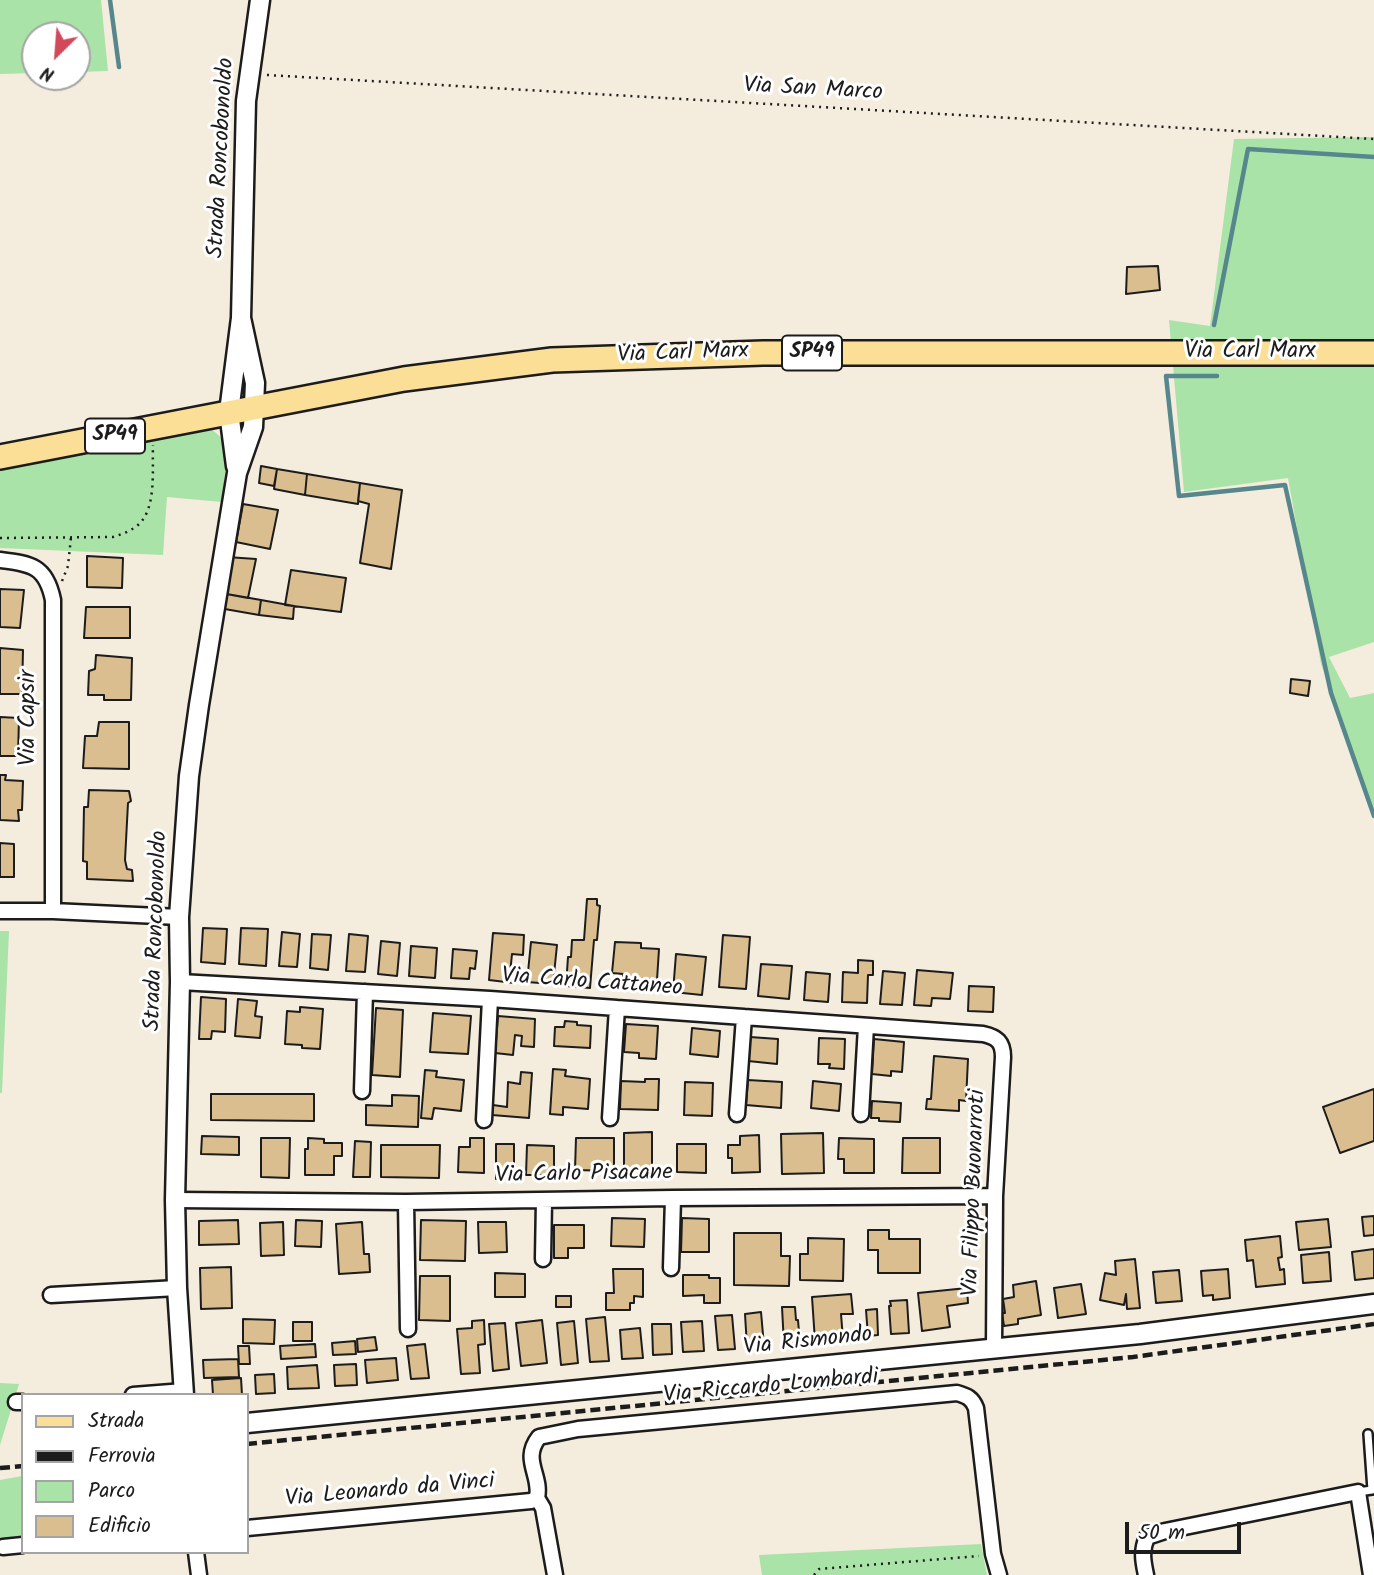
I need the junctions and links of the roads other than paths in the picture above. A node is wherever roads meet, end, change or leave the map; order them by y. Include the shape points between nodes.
1 (260, 0) edge
2 (241, 318) junction
3 (1374, 353) edge
4 (254, 407) junction
5 (229, 412) junction
6 (0, 457) edge
7 (237, 473) junction
8 (0, 560) edge
9 (0, 911) edge
10 (52, 911) junction
11 (179, 917) junction
12 (180, 982) junction
13 (365, 992) junction
14 (490, 999) junction
15 (617, 1008) junction
16 (744, 1017) junction
17 (866, 1026) junction
18 (999, 1040) joint
19 (362, 1091) dead end
20 (737, 1114) dead end
21 (861, 1114) dead end
22 (610, 1118) dead end
23 (484, 1120) dead end
24 (995, 1196) junction
25 (673, 1198) junction
26 (175, 1200) junction
27 (544, 1200) junction
28 (406, 1202) junction
29 (543, 1259) dead end
30 (671, 1268) dead end
31 (177, 1288) junction
32 (51, 1295) dead end
33 (1374, 1304) edge
34 (408, 1329) dead end
35 (995, 1349) junction
36 (184, 1393) edge
37 (248, 1423) edge
38 (1368, 1434) dead end
39 (1358, 1492) junction
40 (537, 1498) junction
41 (248, 1528) edge
42 (21, 1545) edge
43 (3, 1547) dead end
44 (196, 1554) edge
45 (199, 1575) edge
46 (555, 1575) edge
47 (999, 1575) edge
48 (1146, 1575) edge
49 (1371, 1575) edge

1 - 2 street, Strada Roncobonoldo via 246,101
2 - 4 street, Strada Roncobonoldo via 255,383
2 - 5 street, Strada Roncobonoldo
3 - 4 main road, Via Carl Marx / SP49 via 764,353 552,360 404,379
4 - 5 main road, Via Carl Marx / SP49
4 - 7 street, Strada Roncobonoldo via 253,427
5 - 6 main road, Via Carl Marx / SP49
5 - 7 street, Strada Roncobonoldo
7 - 11 street, Strada Roncobonoldo via 189,776
8 - 10 street, Via Capsir via 39,570 53,600
9 - 10 street
10 - 11 street
11 - 12 street, Strada Roncobonoldo
12 - 13 street, Via Carlo Cattaneo
12 - 26 street, Strada Roncobonoldo
13 - 14 street, Via Carlo Cattaneo
13 - 19 street
14 - 15 street, Via Carlo Cattaneo
14 - 23 street
15 - 16 street, Via Carlo Cattaneo
15 - 22 street
16 - 17 street, Via Carlo Cattaneo
16 - 20 street
17 - 18 street, Via Carlo Cattaneo via 983,1034
17 - 21 street
18 - 24 street, Via Filippo Buonarroti via 1003,1057
24 - 25 street, Via Carlo Pisacane
24 - 35 street, Via Filippo Buonarroti
25 - 27 street, Via Carlo Pisacane
25 - 30 street
26 - 28 street, Via Carlo Pisacane
26 - 31 street, Strada Roncobonoldo
27 - 28 street, Via Carlo Pisacane
27 - 29 street
28 - 34 street
31 - 32 street
31 - 36 street, Strada Roncobonoldo
33 - 35 street, Via Rismondo
35 - 37 street, Via Rismondo
38 - 39 lane via 1372,1490
39 - 48 street via 1147,1537 1142,1557
39 - 49 street
40 - 41 street, Via Leonardo da Vinci
40 - 46 street, Via Riccardo Lombardi via 543,1508
40 - 47 street, Via Riccardo Lombardi via 531,1452 539,1437 551,1433 966,1395 976,1408
42 - 43 street
44 - 45 street

